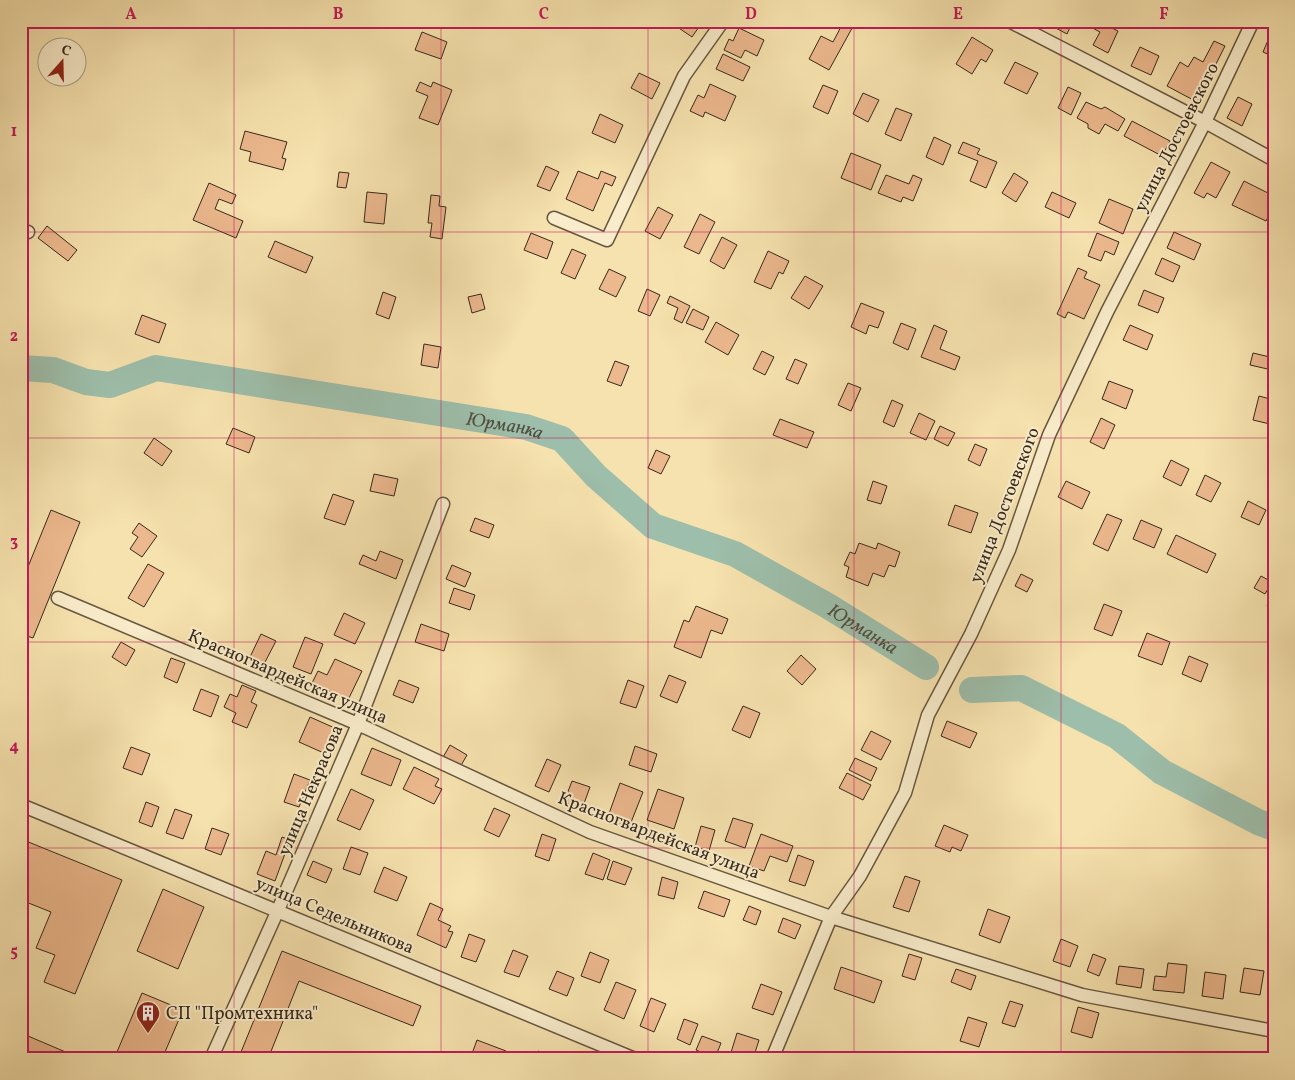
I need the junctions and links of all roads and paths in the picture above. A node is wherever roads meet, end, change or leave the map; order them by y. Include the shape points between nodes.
1 (722, 21) edge
2 (1009, 21) edge
3 (1253, 21) edge
4 (1204, 122) junction
5 (1274, 160) edge
6 (554, 218) dead end
7 (443, 504) dead end
8 (58, 598) dead end
9 (358, 724) junction
10 (21, 804) edge
11 (278, 910) junction
12 (831, 917) junction
13 (1274, 1031) edge
14 (211, 1059) edge
15 (635, 1059) edge
16 (772, 1059) edge

1 - 6 street via 684,76 607,240
2 - 4 street
3 - 4 street, улица Достоевского
4 - 5 street
4 - 12 street, улица Достоевского via 1107,312 1049,435 1009,550 971,634 928,715 905,793 860,876
7 - 9 street, улица Некрасова
8 - 9 street, Красногвардейская улица
9 - 11 street, улица Некрасова
9 - 12 street, Красногвардейская улица via 590,832
10 - 11 street, улица Седельникова
11 - 14 street, улица Некрасова
11 - 15 street, улица Седельникова
12 - 13 street, Красногвардейская улица via 1082,995
12 - 16 street, улица Достоевского

